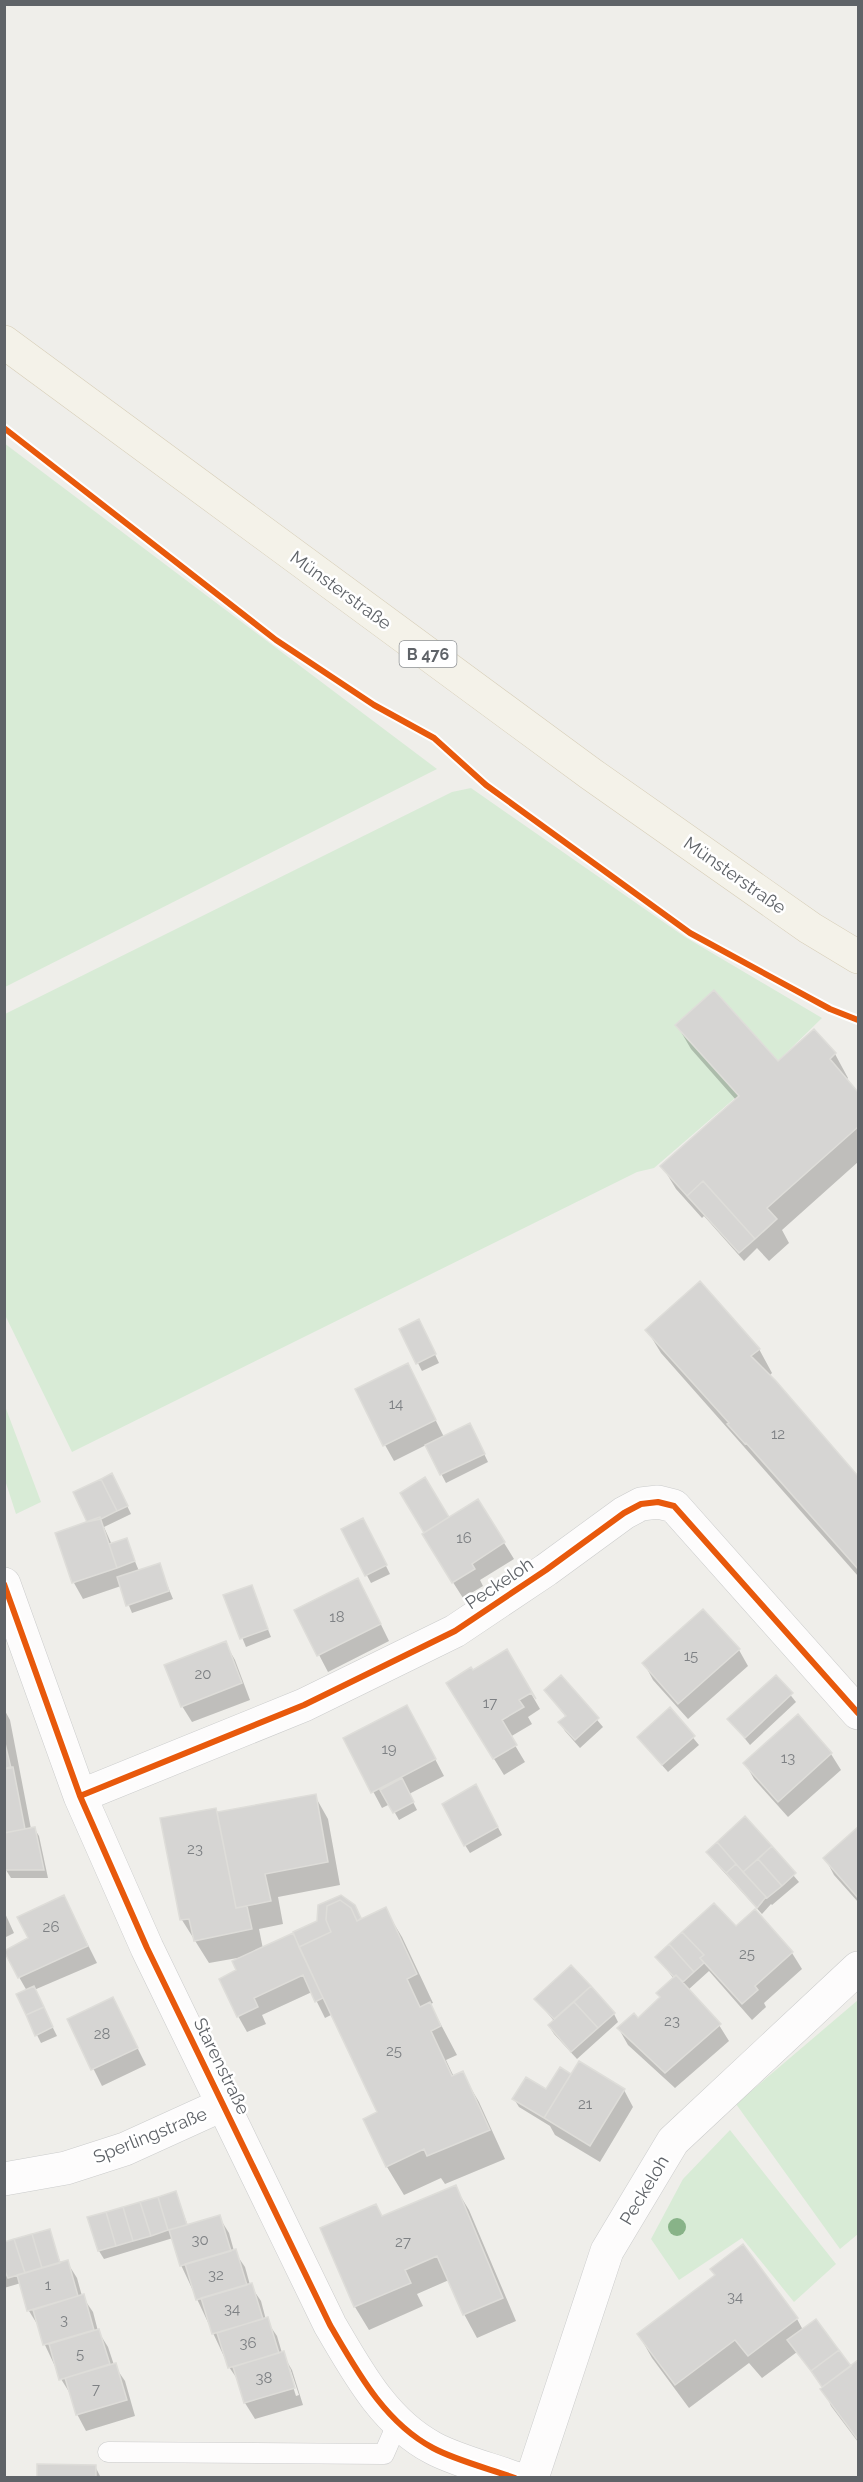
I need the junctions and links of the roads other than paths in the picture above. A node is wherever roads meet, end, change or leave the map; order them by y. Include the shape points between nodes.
1 (4, 342) edge
2 (858, 957) edge
3 (4, 1584) edge
4 (858, 1713) edge
5 (80, 1796) junction
6 (858, 1968) edge
7 (224, 2104) junction
8 (4, 2179) edge
9 (398, 2421) junction
10 (108, 2452) dead end
11 (515, 2478) edge
12 (532, 2478) edge

1 - 2 main road, Münsterstraße / B 476 via 591,774 810,928
3 - 5 street, Starenstraße
4 - 5 street, Peckeloh via 674,1506 658,1502 641,1504 624,1513 455,1631 304,1705
5 - 7 street, Starenstraße via 147,1948
6 - 12 street, Peckeloh via 673,2141 607,2251
7 - 8 street, Sperlingstraße via 125,2149 66,2168
7 - 9 street, Starenstraße via 330,2325 365,2386
9 - 10 lane via 384,2454
9 - 11 street, Starenstraße via 433,2448

